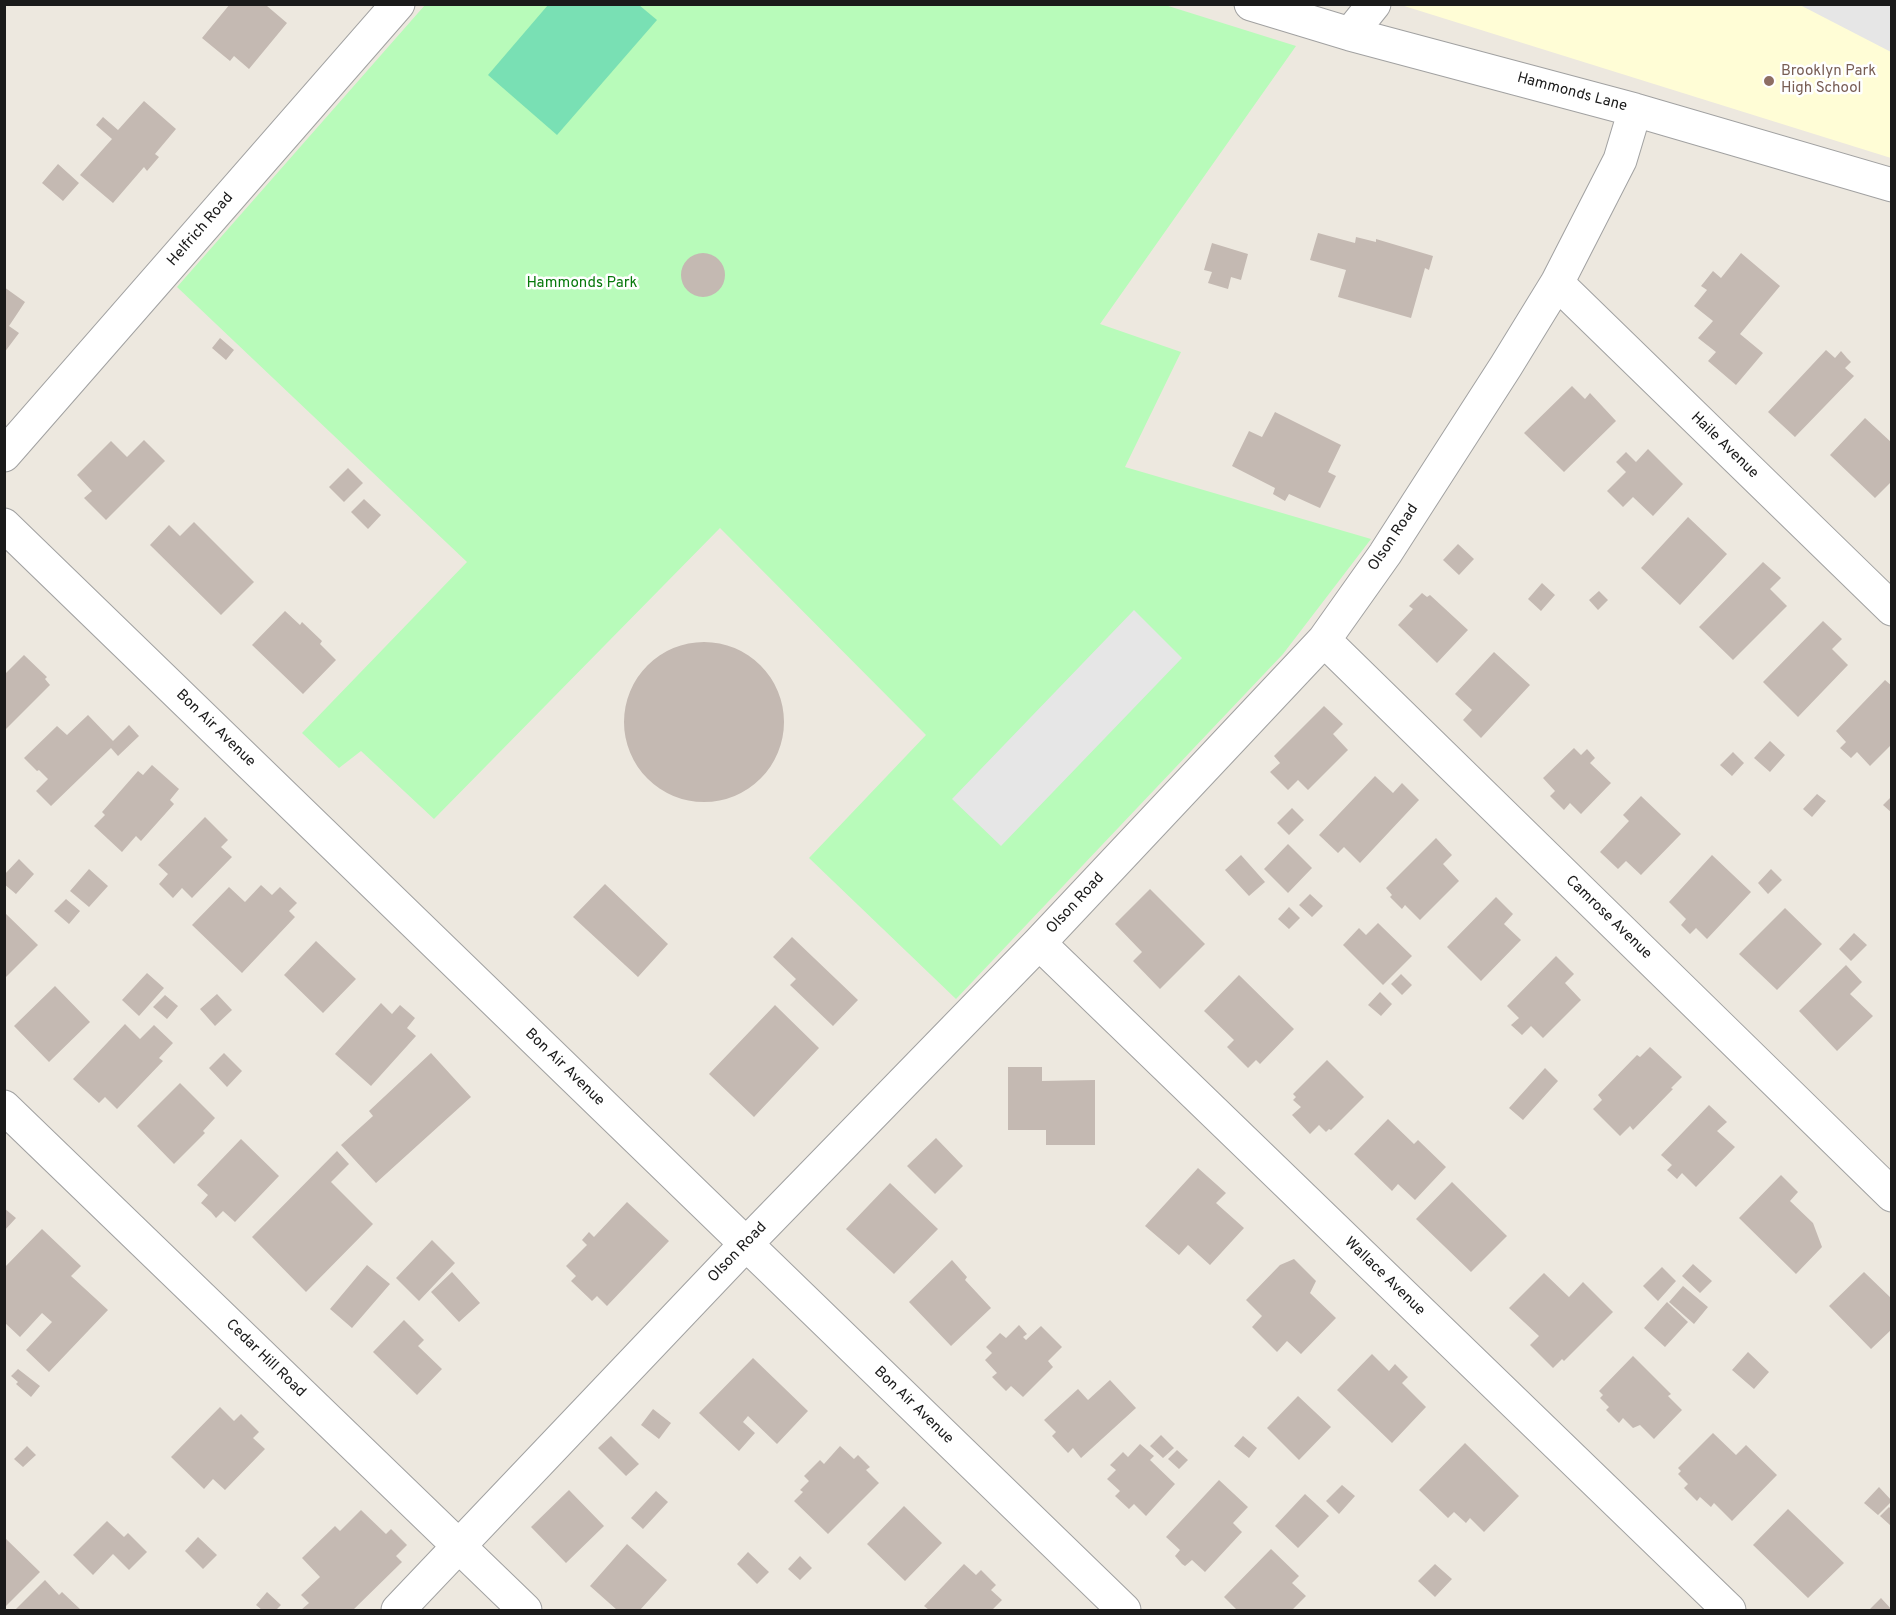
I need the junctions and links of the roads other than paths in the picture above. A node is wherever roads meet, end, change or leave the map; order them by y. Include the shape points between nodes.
1 (398, 4) edge
2 (1251, 4) edge
3 (1374, 4) edge
4 (1350, 34) junction
5 (1635, 110) junction
6 (1892, 185) edge
7 (1557, 283) junction
8 (4, 455) edge
9 (4, 525) edge
10 (1892, 609) edge
11 (1324, 640) junction
12 (1039, 944) junction
13 (4, 1107) edge
14 (1892, 1196) edge
15 (746, 1244) junction
16 (459, 1547) junction
17 (398, 1611) edge
18 (525, 1611) edge
19 (1124, 1611) edge
20 (1729, 1611) edge

1 - 8 street, Helfrich Road
2 - 4 street, Hammonds Lane
3 - 4 street
4 - 5 street, Hammonds Lane
5 - 6 street, Hammonds Lane
5 - 7 street, Olson Road via 1620,160
7 - 10 street, Haile Avenue
7 - 11 street, Olson Road via 1385,554
9 - 15 street, Bon Air Avenue
11 - 12 street, Olson Road
11 - 14 street, Camrose Avenue
12 - 15 street, Olson Road
12 - 20 street, Wallace Avenue
13 - 16 street, Cedar Hill Road
15 - 16 street, Olson Road
15 - 19 street, Bon Air Avenue
16 - 17 street, Olson Road
16 - 18 street, Cedar Hill Road

